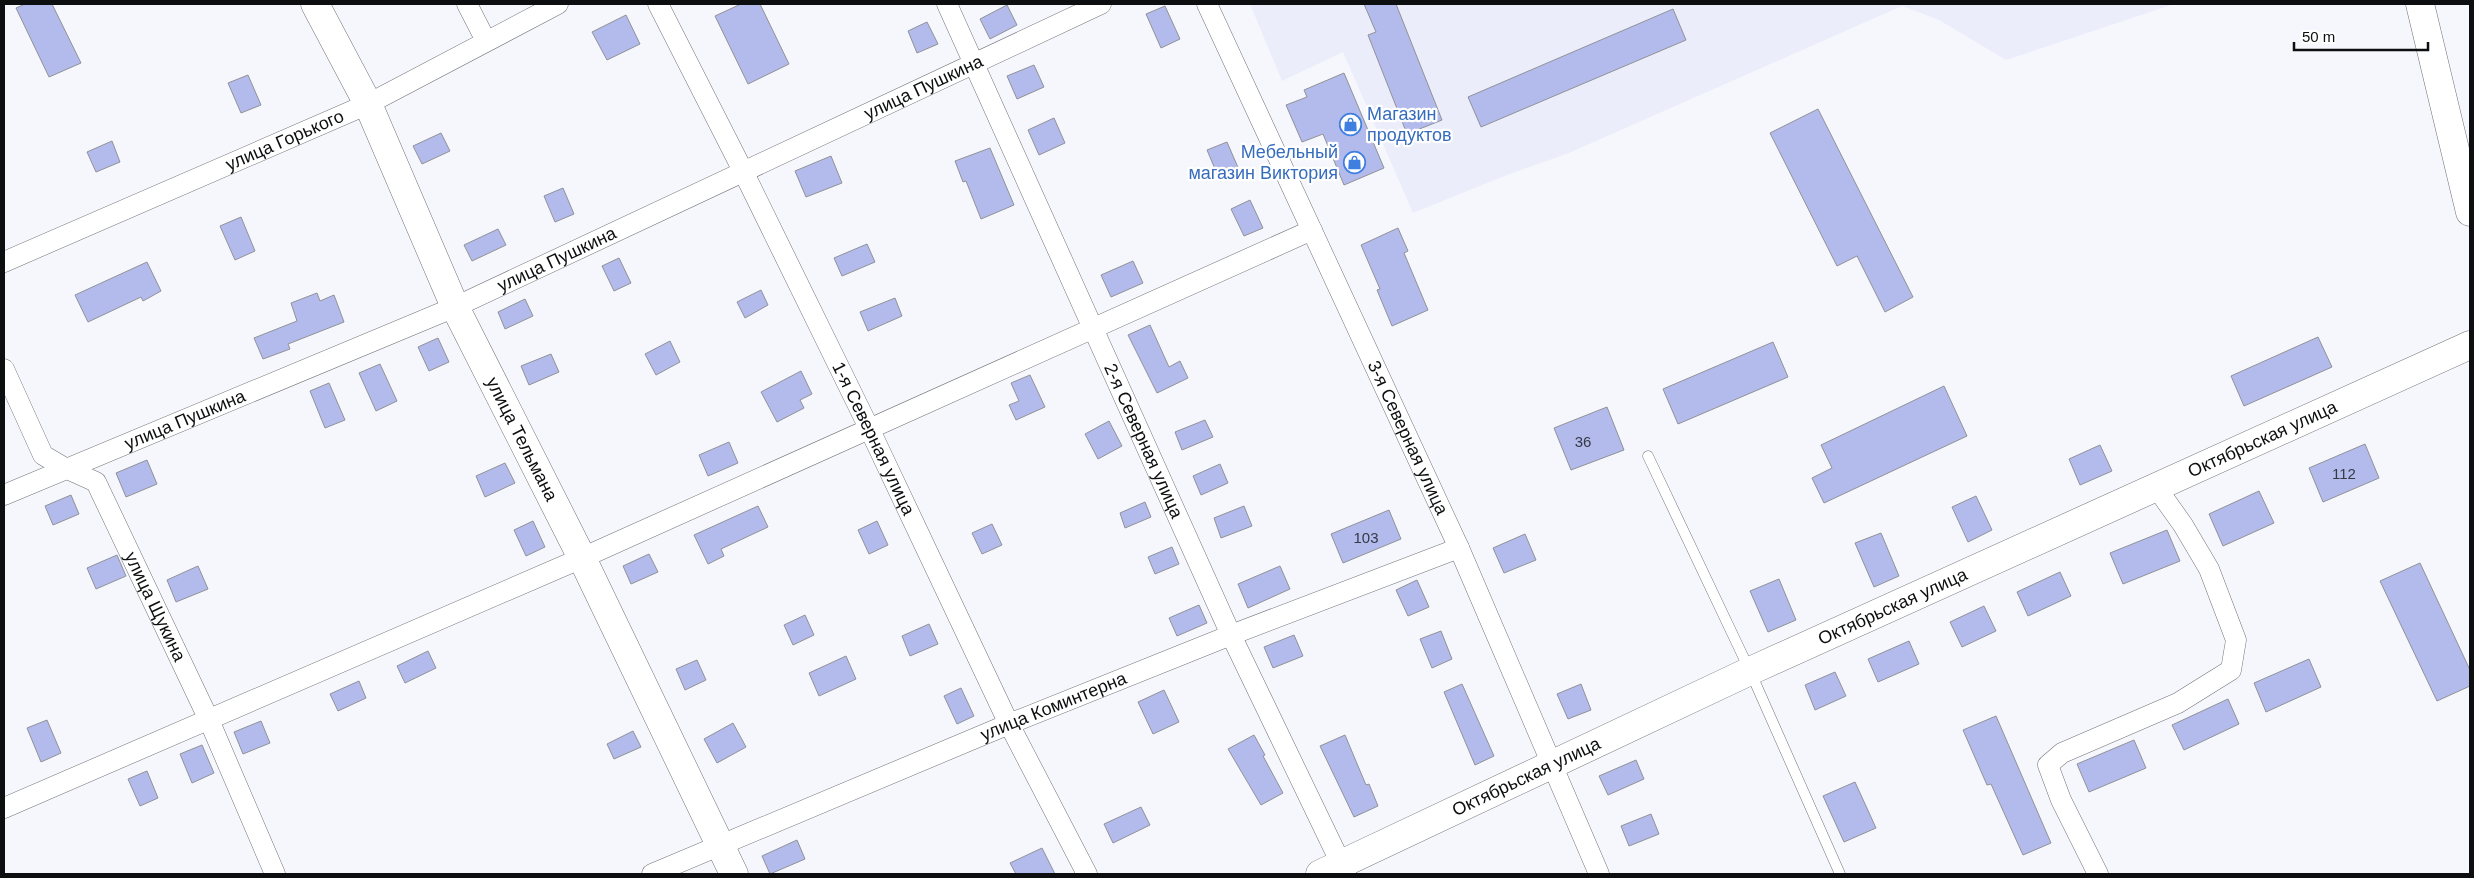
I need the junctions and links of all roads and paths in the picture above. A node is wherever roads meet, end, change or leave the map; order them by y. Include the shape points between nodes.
1 (315, 4) edge
2 (467, 4) edge
3 (558, 4) edge
4 (658, 4) edge
5 (947, 4) edge
6 (1101, 4) edge
7 (1207, 4) edge
8 (2420, 4) edge
9 (486, 41) junction
10 (976, 64) junction
11 (368, 104) junction
12 (743, 171) junction
13 (2470, 212) edge
14 (1312, 230) junction
15 (4, 262) edge
16 (455, 307) junction
17 (1095, 329) junction
18 (2470, 345) edge
19 (4, 369) edge
20 (869, 428) junction
21 (1648, 456) dead end
22 (66, 468) junction
23 (2156, 488) junction
24 (4, 495) edge
25 (1459, 548) junction
26 (582, 558) junction
27 (1231, 635) junction
28 (1750, 671) junction
29 (209, 720) junction
30 (1009, 724) junction
31 (1552, 765) junction
32 (4, 808) edge
33 (720, 847) junction
34 (1336, 871) edge
35 (275, 874) edge
36 (652, 874) edge
37 (734, 874) edge
38 (1087, 874) edge
39 (1599, 874) edge
40 (1840, 874) edge
41 (2098, 874) edge

1 - 11 street, улица Тельмана
2 - 9 street
3 - 9 street, улица Горького
4 - 12 street, 1-я Северная улица
5 - 10 street, 2-я Северная улица
6 - 10 street, улица Пушкина
7 - 14 street, 3-я Северная улица
8 - 13 street
9 - 11 street, улица Горького
10 - 12 street, улица Пушкина
10 - 17 street, 2-я Северная улица
11 - 15 street, улица Горького
11 - 16 street, улица Тельмана
12 - 16 street, улица Пушкина
12 - 20 street, 1-я Северная улица
14 - 17 street
14 - 25 street, 3-я Северная улица
16 - 22 street, улица Пушкина
16 - 26 street, улица Тельмана
17 - 20 street
17 - 27 street, 2-я Северная улица
18 - 23 street, Октябрьская улица
19 - 22 street, улица Щукина via 43,455
20 - 26 street
20 - 30 street, 1-я Северная улица
21 - 28 lane
22 - 24 street, улица Пушкина
22 - 29 street, улица Щукина via 96,482
23 - 28 street, Октябрьская улица
23 - 41 street via 2183,524 2209,569 2236,640 2231,670 2178,703 2062,753 2048,765 2061,800
25 - 27 street, улица Коминтерна
25 - 31 street, 3-я Северная улица
26 - 29 street
26 - 33 street, улица Тельмана
27 - 30 street, улица Коминтерна
27 - 34 street, 2-я Северная улица
28 - 31 street, Октябрьская улица
28 - 40 lane
29 - 32 street
29 - 35 street, улица Щукина
30 - 33 street, улица Коминтерна
30 - 38 street, 1-я Северная улица
31 - 34 street, Октябрьская улица
31 - 39 street, 3-я Северная улица
33 - 36 street, улица Коминтерна
33 - 37 street, улица Тельмана

